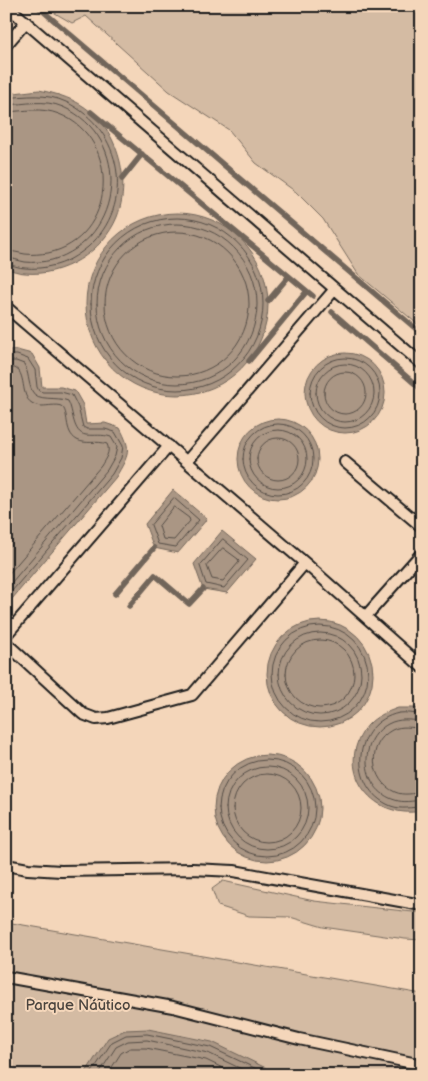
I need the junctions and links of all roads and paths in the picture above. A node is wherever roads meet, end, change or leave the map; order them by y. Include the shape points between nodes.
1 (7, 6) edge
2 (26, 22) junction
3 (6, 45) edge
4 (335, 289) junction
5 (6, 307) edge
6 (422, 364) edge
7 (169, 446) junction
8 (187, 461) junction
9 (345, 462) dead end
10 (422, 528) edge
11 (422, 553) edge
12 (305, 563) junction
13 (366, 616) junction
14 (6, 635) edge
15 (6, 643) edge
16 (421, 665) edge
17 (6, 866) edge
18 (422, 905) edge
19 (6, 977) edge
20 (422, 1065) edge

1 - 2 lane
2 - 3 lane
2 - 4 lane
4 - 6 lane
4 - 8 lane
5 - 7 lane
7 - 8 lane
7 - 14 lane
8 - 12 lane
9 - 10 lane
11 - 13 lane
12 - 13 lane
12 - 15 lane via 192,695 108,718 96,719 83,714
13 - 16 lane
17 - 18 lane via 61,871 234,871
19 - 20 lane via 173,1007 299,1039

